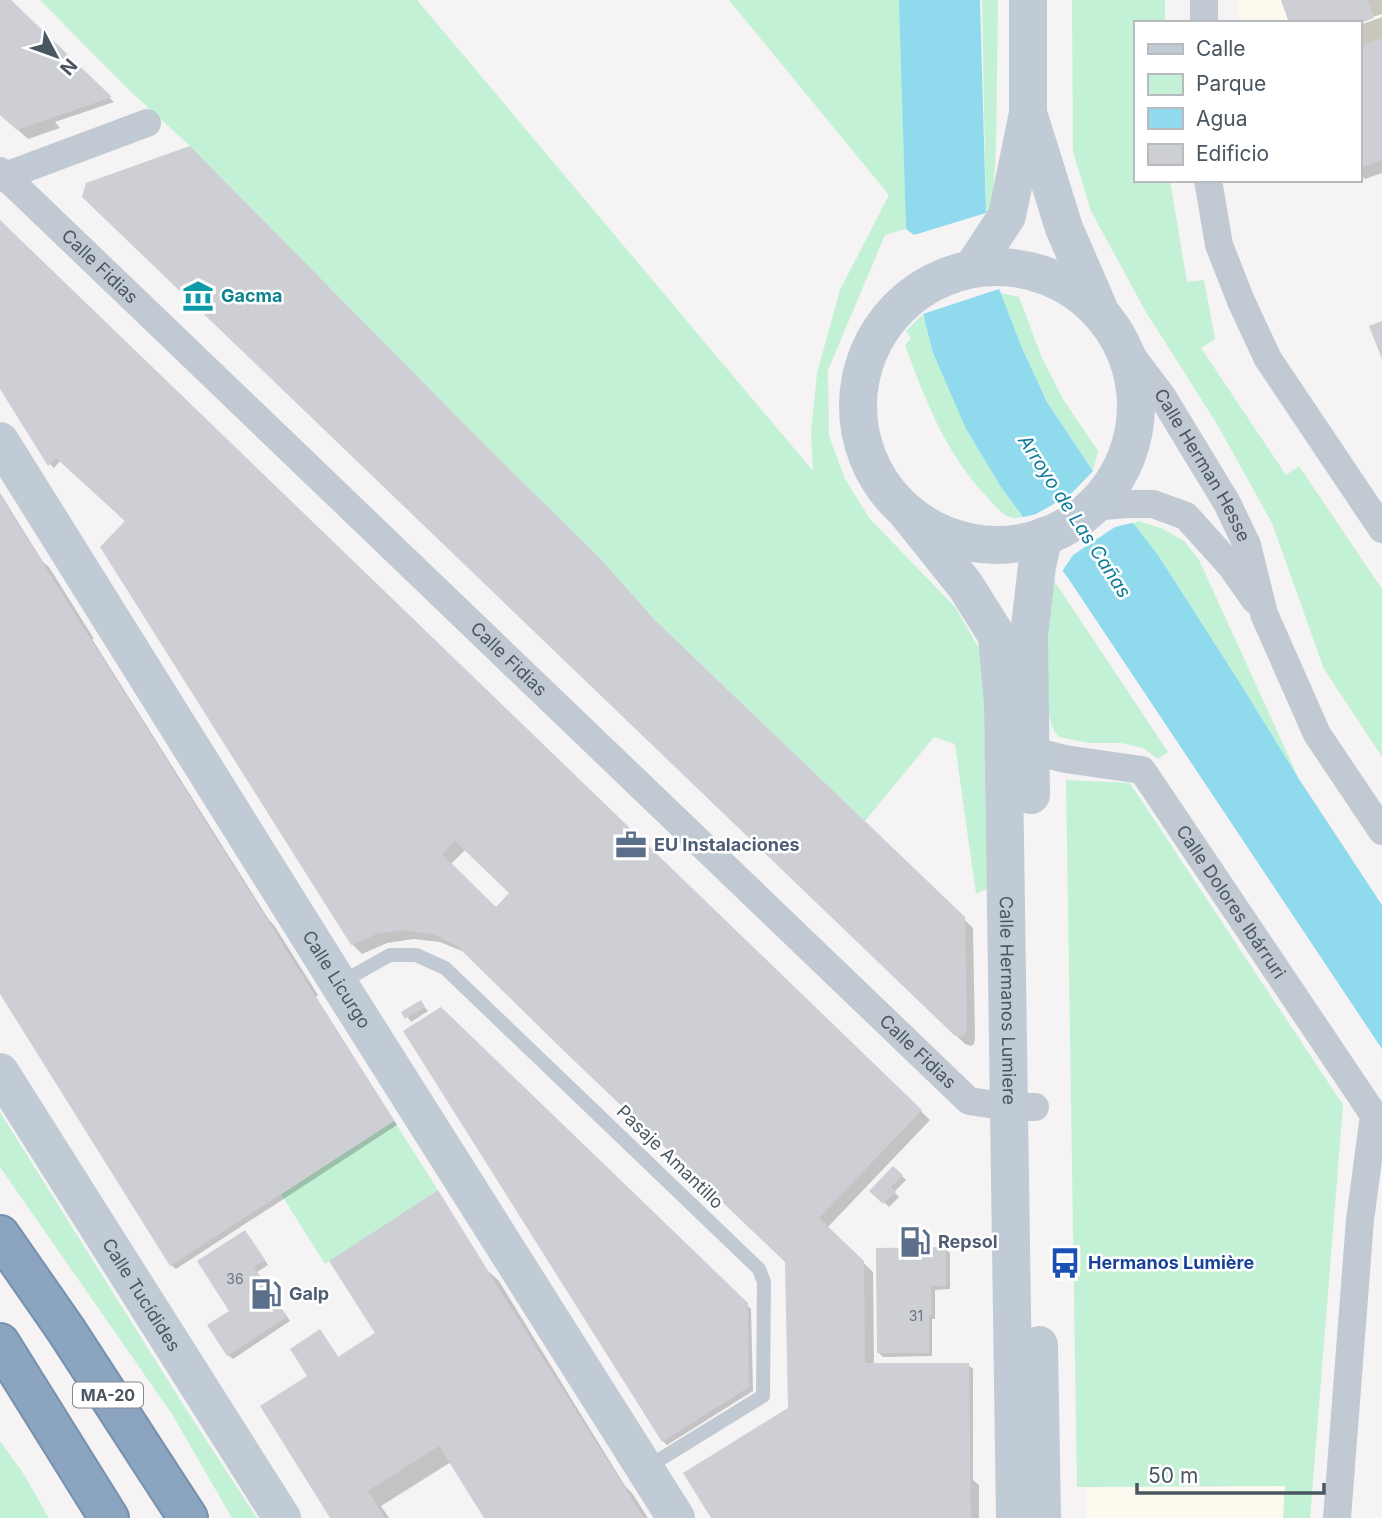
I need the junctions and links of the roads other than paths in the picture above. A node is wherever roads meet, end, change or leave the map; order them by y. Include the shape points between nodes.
1 (1028, 0) edge
2 (1204, 0) edge
3 (1204, 21) edge
4 (1028, 113) junction
5 (147, 124) dead end
6 (2, 175) edge
7 (1208, 182) edge
8 (986, 259) junction
9 (1107, 322) junction
10 (0, 441) edge
11 (1111, 499) junction
12 (908, 514) junction
13 (1382, 529) edge
14 (1038, 545) junction
15 (1264, 614) junction
16 (1031, 750) junction
17 (1382, 831) edge
18 (339, 984) junction
19 (0, 1072) edge
20 (1022, 1107) junction
21 (1378, 1121) edge
22 (0, 1235) edge
23 (0, 1343) edge
24 (0, 1365) edge
25 (55, 1429) junction
26 (645, 1469) junction
27 (109, 1518) edge
28 (188, 1518) edge
29 (282, 1518) edge
30 (676, 1518) edge
31 (1014, 1518) edge
32 (1042, 1518) edge
33 (1337, 1518) edge

1 - 4 main road, Calle Herman Hesse
2 - 3 street
4 - 8 main road, Calle Herman Hesse via 1007,216
4 - 9 main road, Calle Herman Hesse via 1064,228
5 - 6 street
6 - 20 street, Calle Fidias via 969,1101
7 - 13 street via 1219,244 1268,359
8 - 9 main road via 1045,274 1075,289
8 - 12 main road via 908,296 882,324 868,349 858,393 862,441 869,463
9 - 11 main road via 1129,365 1137,402 1132,443
9 - 15 street, Calle Herman Hesse via 1162,396 1227,503 1247,545
10 - 18 main road, Calle Licurgo
11 - 14 main road
11 - 15 street, Calle Herman Hesse via 1153,505 1185,516 1231,566
12 - 14 main road via 943,536 975,545
12 - 20 main road, Calle Hermanos Lumiere via 965,585 998,636
14 - 16 main road, Calle Hermanos Lumiere via 1029,635
15 - 17 street, Calle Herman Hesse via 1317,734
16 - 20 main road, Calle Hermanos Lumiere
16 - 21 street, Calle Dolores Ibárruri via 1065,760 1142,770
18 - 26 main road, Calle Licurgo
18 - 26 lane, Pasaje Amantillo via 390,955 416,955 445,968 759,1269 764,1282 764,1396
19 - 29 main road, Calle Tucídides
20 - 31 main road, Calle Hermanos Lumiere
20 - 32 main road, Calle Hermanos Lumiere
21 - 33 street via 1360,1220
22 - 28 highway, MA-20
23 - 25 highway
24 - 25 highway
25 - 27 highway
26 - 30 main road, Calle Licurgo

